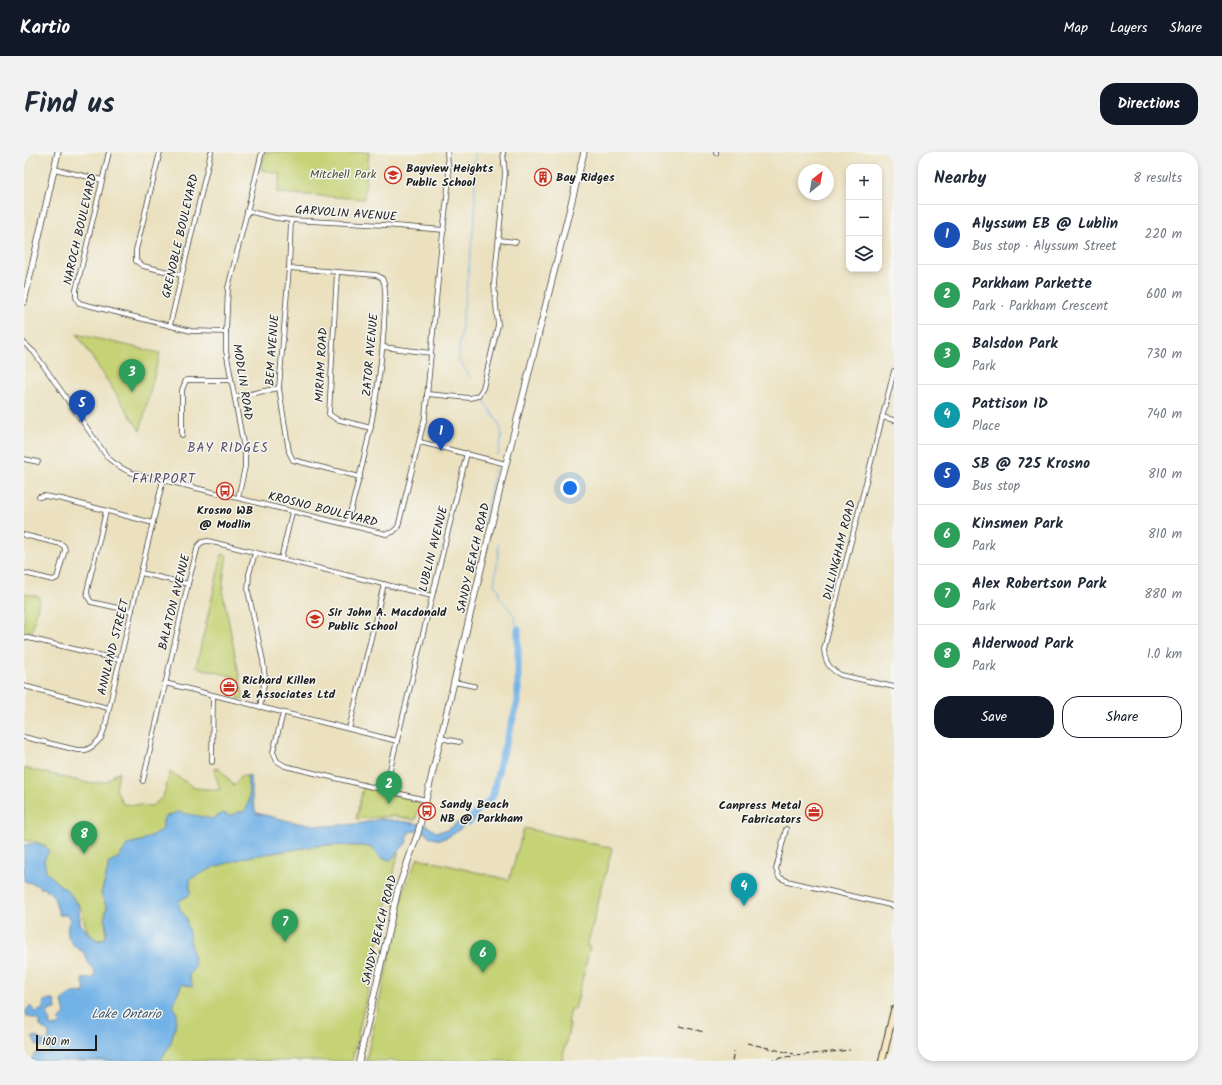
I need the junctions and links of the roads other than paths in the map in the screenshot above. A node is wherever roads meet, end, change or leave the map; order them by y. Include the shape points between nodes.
1 (58, 152) edge
2 (109, 152) edge
3 (160, 152) edge
4 (211, 152) edge
5 (262, 152) edge
6 (447, 152) edge
7 (502, 152) edge
8 (584, 152) edge
9 (54, 169) junction
10 (102, 180) junction
11 (247, 211) junction
12 (291, 220) junction
13 (444, 230) junction
14 (499, 240) junction
15 (516, 242) dead end
16 (289, 268) junction
17 (337, 272) junction
18 (181, 275) junction
19 (24, 302) edge
20 (170, 325) junction
21 (226, 332) junction
22 (24, 343) edge
23 (383, 347) junction
24 (431, 353) junction
25 (894, 371) edge
26 (231, 380) junction
27 (278, 388) junction
28 (427, 394) junction
29 (235, 397) junction
30 (882, 417) junction
31 (894, 420) edge
32 (372, 428) junction
33 (182, 435) dead end
34 (420, 442) junction
35 (467, 453) junction
36 (24, 459) edge
37 (38, 462) dead end
38 (506, 464) junction
39 (360, 477) junction
40 (163, 480) junction
41 (39, 497) dead end
42 (238, 498) junction
43 (106, 511) junction
44 (292, 512) junction
45 (152, 523) junction
46 (347, 524) junction
47 (24, 535) edge
48 (255, 553) junction
49 (281, 559) junction
50 (24, 573) edge
51 (141, 573) junction
52 (188, 584) junction
53 (384, 584) junction
54 (432, 596) junction
55 (132, 611) junction
56 (24, 637) edge
57 (120, 660) junction
58 (454, 682) junction
59 (165, 683) junction
60 (24, 686) edge
61 (474, 686) dead end
62 (894, 687) edge
63 (213, 696) junction
64 (260, 707) junction
65 (108, 708) junction
66 (282, 713) junction
67 (349, 729) junction
68 (24, 737) edge
69 (440, 738) junction
70 (397, 742) junction
71 (459, 742) dead end
72 (212, 762) dead end
73 (142, 781) dead end
74 (384, 790) junction
75 (426, 800) junction
76 (786, 830) dead end
77 (894, 906) edge
78 (894, 1010) edge
79 (359, 1061) edge
80 (882, 1061) edge

1 - 9 street
2 - 10 street, NAROCH BOULEVARD
3 - 18 street via 136,250 136,261 143,266
4 - 18 street, GRENOBLE BOULEVARD
5 - 11 street, MODLIN ROAD
6 - 13 street, KROSNO BOULEVARD via 449,179
7 - 14 street via 505,174
8 - 38 street, SANDY BEACH ROAD
9 - 10 street
9 - 19 street
10 - 20 street, NAROCH BOULEVARD via 76,297 79,303 89,306
11 - 12 street, GARVOLIN AVENUE
11 - 21 street, MODLIN ROAD via 228,288
12 - 13 street, GARVOLIN AVENUE
12 - 16 street, BEM AVENUE
13 - 24 street, KROSNO BOULEVARD
14 - 15 street
14 - 28 street via 494,284 498,324 481,392 478,396 470,398
16 - 17 street, ZATOR AVENUE
16 - 27 street, BEM AVENUE
17 - 23 street, ZATOR AVENUE via 376,275 382,278 385,288
17 - 32 street, MIRIAM ROAD via 329,414 336,419
18 - 20 street, GRENOBLE BOULEVARD
20 - 21 street, NAROCH BOULEVARD via 192,331
21 - 26 street, MODLIN ROAD
22 - 40 street, KROSNO BOULEVARD via 34,352 108,458 119,468 130,473
23 - 24 street
23 - 32 street, ZATOR AVENUE
24 - 28 street, KROSNO BOULEVARD
25 - 30 street, DILLINGHAM ROAD
26 - 29 street, MODLIN ROAD
26 - 33 street via 186,380 182,390
27 - 29 street
27 - 39 street, BEM AVENUE via 289,452 294,460
28 - 34 street, KROSNO BOULEVARD
29 - 42 street, MODLIN ROAD via 245,461
30 - 31 street
30 - 62 street, DILLINGHAM ROAD via 824,656 834,672
32 - 39 street, ZATOR AVENUE
34 - 35 street
34 - 46 street, KROSNO BOULEVARD via 398,527 386,534
35 - 38 street
35 - 54 street, LUBLIN AVENUE
36 - 37 street
38 - 58 street, SANDY BEACH ROAD
39 - 46 street, ZATOR AVENUE
40 - 42 street, KROSNO BOULEVARD
40 - 45 street, ANNLAND STREET
41 - 43 street via 44,496
42 - 44 street, KROSNO BOULEVARD
43 - 45 street
43 - 55 street via 87,590 88,597 92,602
44 - 46 street, KROSNO BOULEVARD
44 - 49 street
45 - 51 street, ANNLAND STREET
47 - 50 street via 61,544 64,550 57,578 53,580
48 - 49 street, BALATON AVENUE
48 - 52 street, BALATON AVENUE via 208,541 202,542 198,546
48 - 64 street via 249,574 248,591 265,678
49 - 53 street, BALATON AVENUE
51 - 52 street
51 - 55 street, ANNLAND STREET
52 - 59 street, BALATON AVENUE
53 - 54 street, BALATON AVENUE
53 - 67 street
54 - 70 street, LUBLIN AVENUE
55 - 57 street, ANNLAND STREET
56 - 57 street
57 - 65 street, ANNLAND STREET
58 - 61 street
58 - 69 street, SANDY BEACH ROAD
59 - 63 street
59 - 73 street, BALATON AVENUE
60 - 65 street
63 - 64 street
63 - 72 street
64 - 66 street
65 - 68 street, ANNLAND STREET via 101,738 86,750
66 - 67 street
66 - 74 street via 273,752 277,761 285,766
67 - 70 street
69 - 71 street
69 - 75 street, SANDY BEACH ROAD
70 - 74 street, LUBLIN AVENUE
74 - 75 street
75 - 79 street, SANDY BEACH ROAD via 418,833 398,889
76 - 77 street via 776,869 779,877
78 - 80 main road

